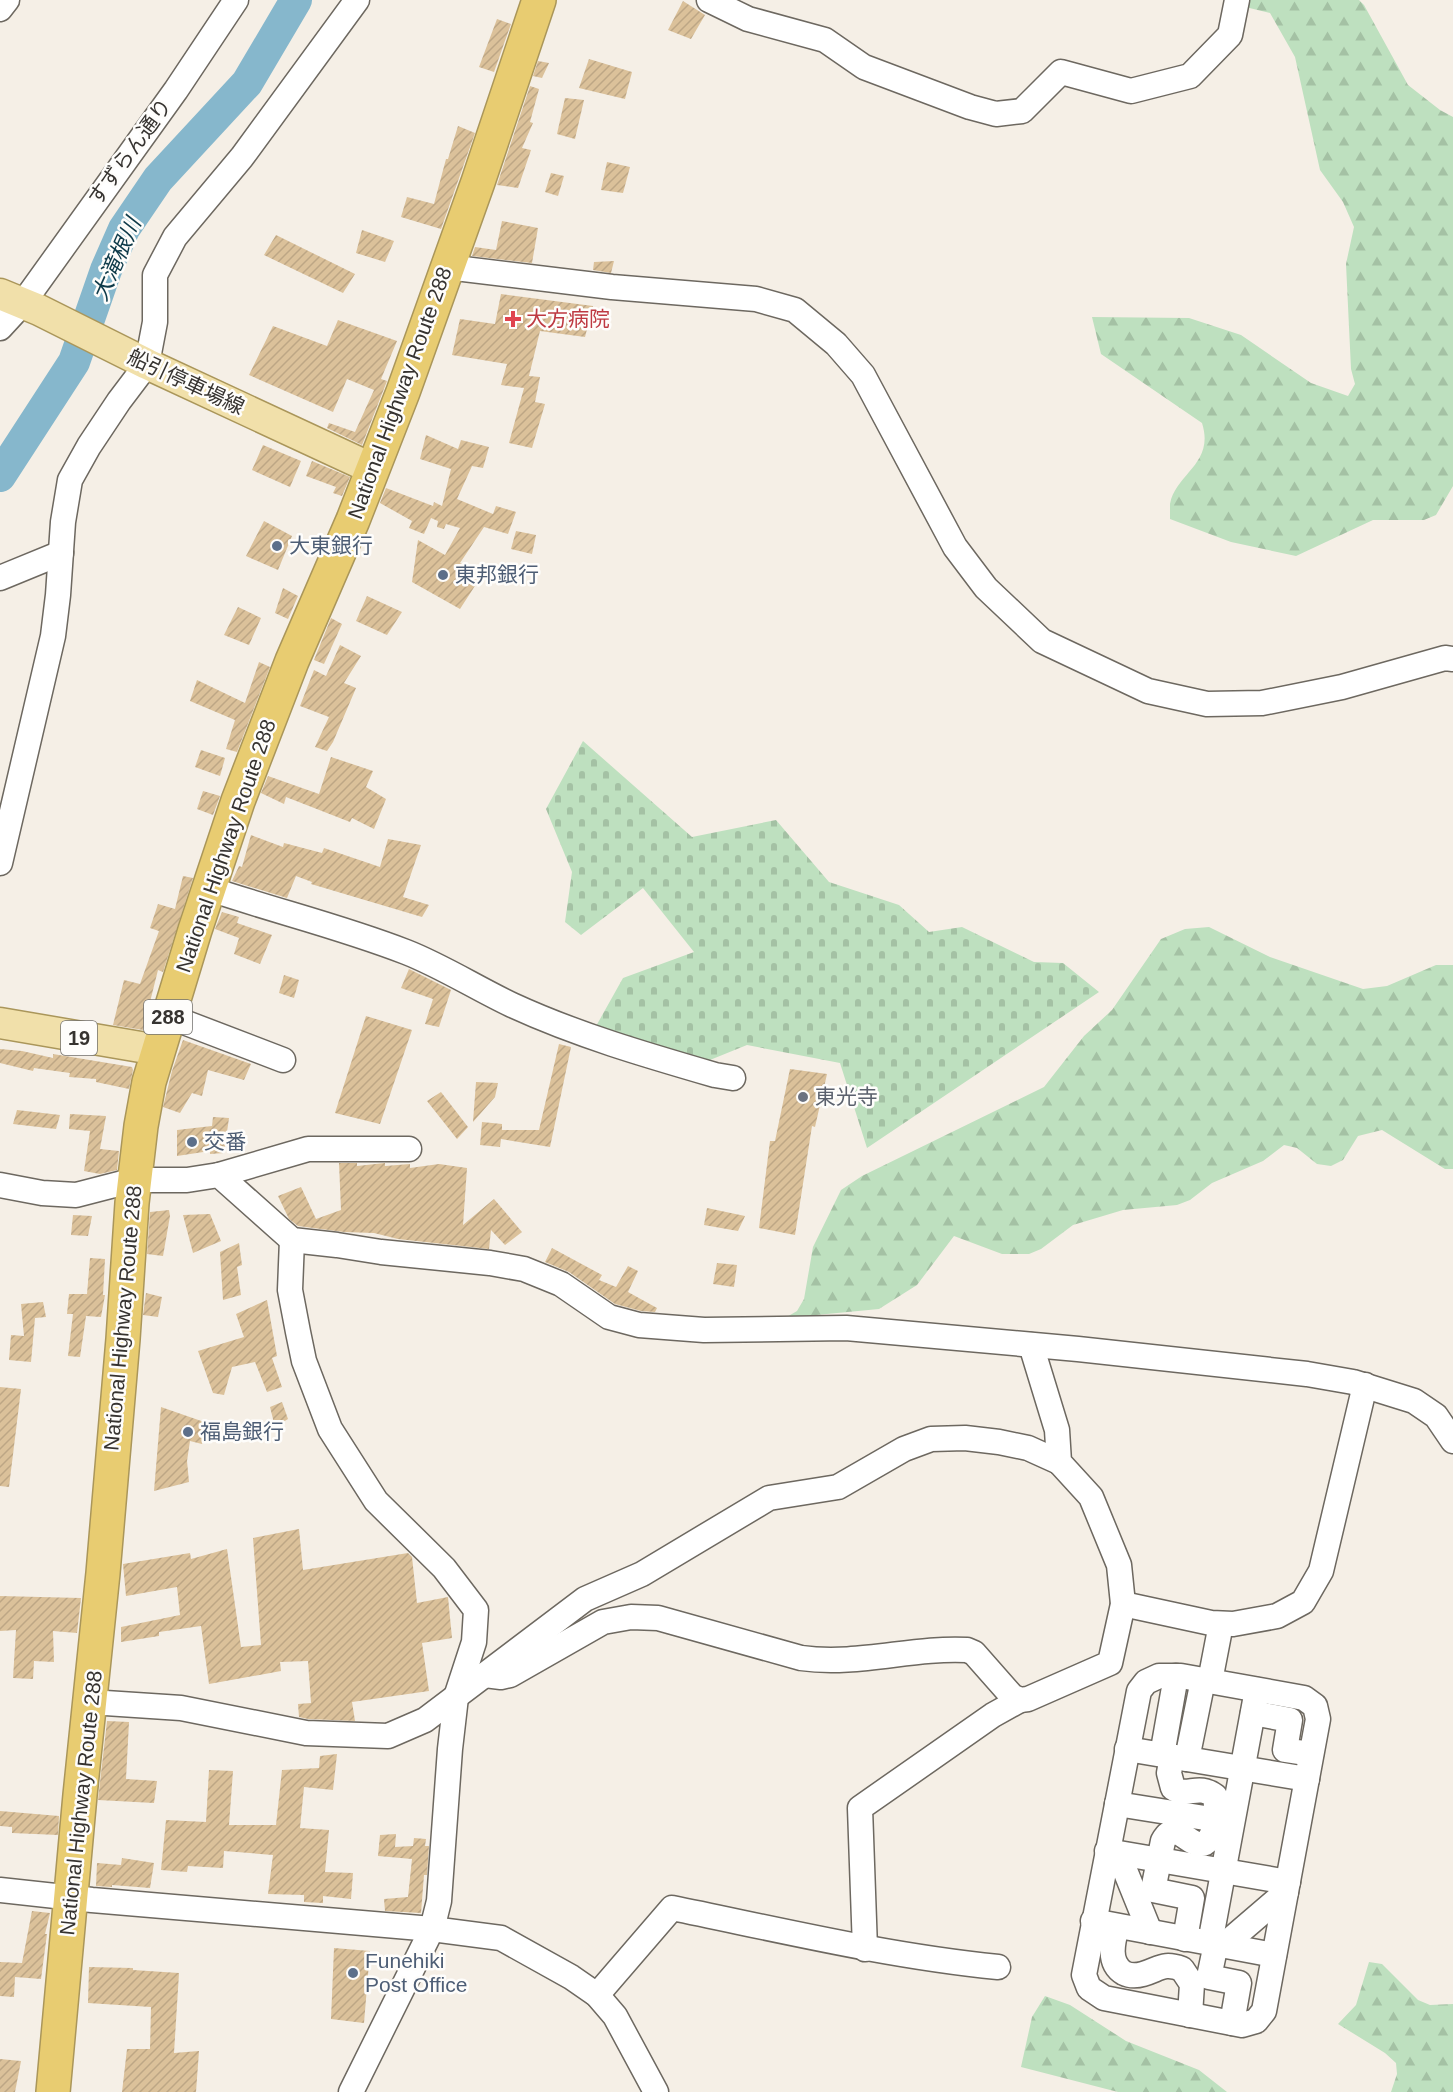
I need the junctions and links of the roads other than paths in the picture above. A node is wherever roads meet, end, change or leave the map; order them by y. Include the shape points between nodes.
1 (8, 0) edge
2 (236, 0) edge
3 (357, 0) edge
4 (539, 0) edge
5 (709, 0) edge
6 (1237, 0) edge
7 (0, 9) edge
8 (447, 267) junction
9 (21, 302) edge
10 (0, 328) edge
11 (138, 359) junction
12 (373, 469) junction
13 (62, 553) junction
14 (0, 578) edge
15 (1453, 659) edge
16 (0, 863) edge
17 (210, 889) junction
18 (168, 1016) junction
19 (0, 1023) edge
20 (158, 1050) junction
21 (283, 1060) dead end
22 (733, 1078) dead end
23 (409, 1149) dead end
24 (219, 1175) junction
25 (134, 1180) junction
26 (0, 1185) edge
27 (292, 1240) junction
28 (1031, 1345) junction
29 (1365, 1385) junction
30 (1453, 1441) edge
31 (1059, 1462) junction
32 (1123, 1604) junction
33 (1221, 1624) junction
34 (485, 1675) junction
35 (1176, 1676) junction
36 (1206, 1681) junction
37 (456, 1697) junction
38 (1020, 1700) junction
39 (1255, 1701) junction
40 (90, 1702) junction
41 (1175, 1718) junction
42 (1127, 1749) junction
43 (1174, 1756) junction
44 (1243, 1768) junction
45 (1307, 1779) junction
46 (1117, 1804) junction
47 (1224, 1821) junction
48 (1113, 1852) junction
49 (1159, 1860) junction
50 (1224, 1871) junction
51 (1287, 1887) junction
52 (0, 1890) edge
53 (70, 1898) junction
54 (1105, 1924) junction
55 (432, 1929) junction
56 (1150, 1932) junction
57 (1185, 1939) junction
58 (1216, 1945) junction
59 (865, 1949) junction
60 (1274, 1955) junction
61 (998, 1967) dead end
62 (597, 1995) junction
63 (1190, 2015) junction
64 (1232, 2024) junction
65 (53, 2092) edge
66 (351, 2092) edge
67 (656, 2092) edge

1 - 7 street
2 - 9 street, すずらん通り via 176,90
3 - 11 street via 242,157 176,237 155,275 155,322
4 - 8 highway, National Highway Route 288 / 288
5 - 6 street via 748,19 825,40 864,68 996,114 1022,111 1061,72 1131,91 1190,76 1230,35
8 - 12 highway, National Highway Route 288 / 288
8 - 15 street via 756,299 795,310 836,344 863,375 956,547 986,588 1042,641 1148,691 1207,704 1262,703
9 - 10 street, すずらん通り
9 - 11 main road, 船引停車場線
11 - 12 main road, 船引停車場線
11 - 13 street via 119,401 70,480
12 - 17 highway, National Highway Route 288 / 288 via 269,719
13 - 14 street
13 - 16 street via 53,636
17 - 18 highway, National Highway Route 288 / 288
17 - 22 street via 408,953 513,1005 606,1043
18 - 20 highway, National Highway Route 288 / 288
18 - 21 street
19 - 20 main road, 19
20 - 25 highway, National Highway Route 288 / 288
23 - 24 street via 308,1149
24 - 25 street via 187,1180
24 - 27 street
25 - 26 street via 75,1195
25 - 40 highway, National Highway Route 288 / 288
27 - 28 street via 524,1269 561,1284 609,1317 639,1325 704,1330 846,1328
27 - 37 street via 290,1290 298,1332 304,1361 330,1429 376,1501 444,1568 476,1610 474,1642
28 - 29 street via 1307,1374
28 - 31 street via 1057,1430
29 - 30 street via 1414,1401 1436,1416
29 - 33 street via 1321,1571 1303,1602 1277,1616
31 - 32 street via 1091,1497 1119,1565
31 - 34 street via 1028,1448 999,1442 930,1439 904,1449 838,1487 769,1498 642,1574 585,1599
32 - 33 street
32 - 38 street via 1110,1663
33 - 36 street
34 - 37 street
34 - 38 street via 510,1675 603,1622 645,1617 814,1660 967,1650
35 - 36 street
35 - 41 street
35 - 42 street via 1159,1676 1139,1691
36 - 39 street
36 - 41 street
37 - 40 street via 426,1720 388,1736 306,1733 181,1708
37 - 55 street via 439,1901
38 - 59 street via 860,1808
39 - 44 street
39 - 45 street via 1304,1698 1315,1706 1318,1719
40 - 53 highway, National Highway Route 288 / 288
41 - 43 street
42 - 43 street
42 - 46 street
43 - 44 street
43 - 47 street via 1169,1773 1173,1788 1178,1792 1209,1791 1215,1796
44 - 45 street
44 - 47 street
45 - 51 street
46 - 47 street
46 - 48 street
47 - 49 street via 1207,1843 1199,1845 1181,1833 1172,1832 1166,1836
47 - 50 street
48 - 49 street
48 - 54 street
48 - 56 street
49 - 50 street
49 - 57 street via 1154,1890 1192,1898
50 - 51 street
50 - 58 street
51 - 58 street
51 - 60 street
52 - 53 street
53 - 55 street
53 - 65 highway, National Highway Route 288 / 288
54 - 56 street
54 - 63 street via 1119,1969 1134,1976 1165,1965 1182,1969 1192,1984
54 - 63 street via 1084,1975 1089,1988 1104,1998
55 - 62 street via 501,1938
55 - 66 street
56 - 57 street
57 - 58 street
58 - 60 street
58 - 64 street via 1209,1977 1239,1983
59 - 61 street
59 - 62 street via 672,1908
60 - 64 street via 1264,2012 1256,2021
62 - 67 street via 615,2016
63 - 64 street

